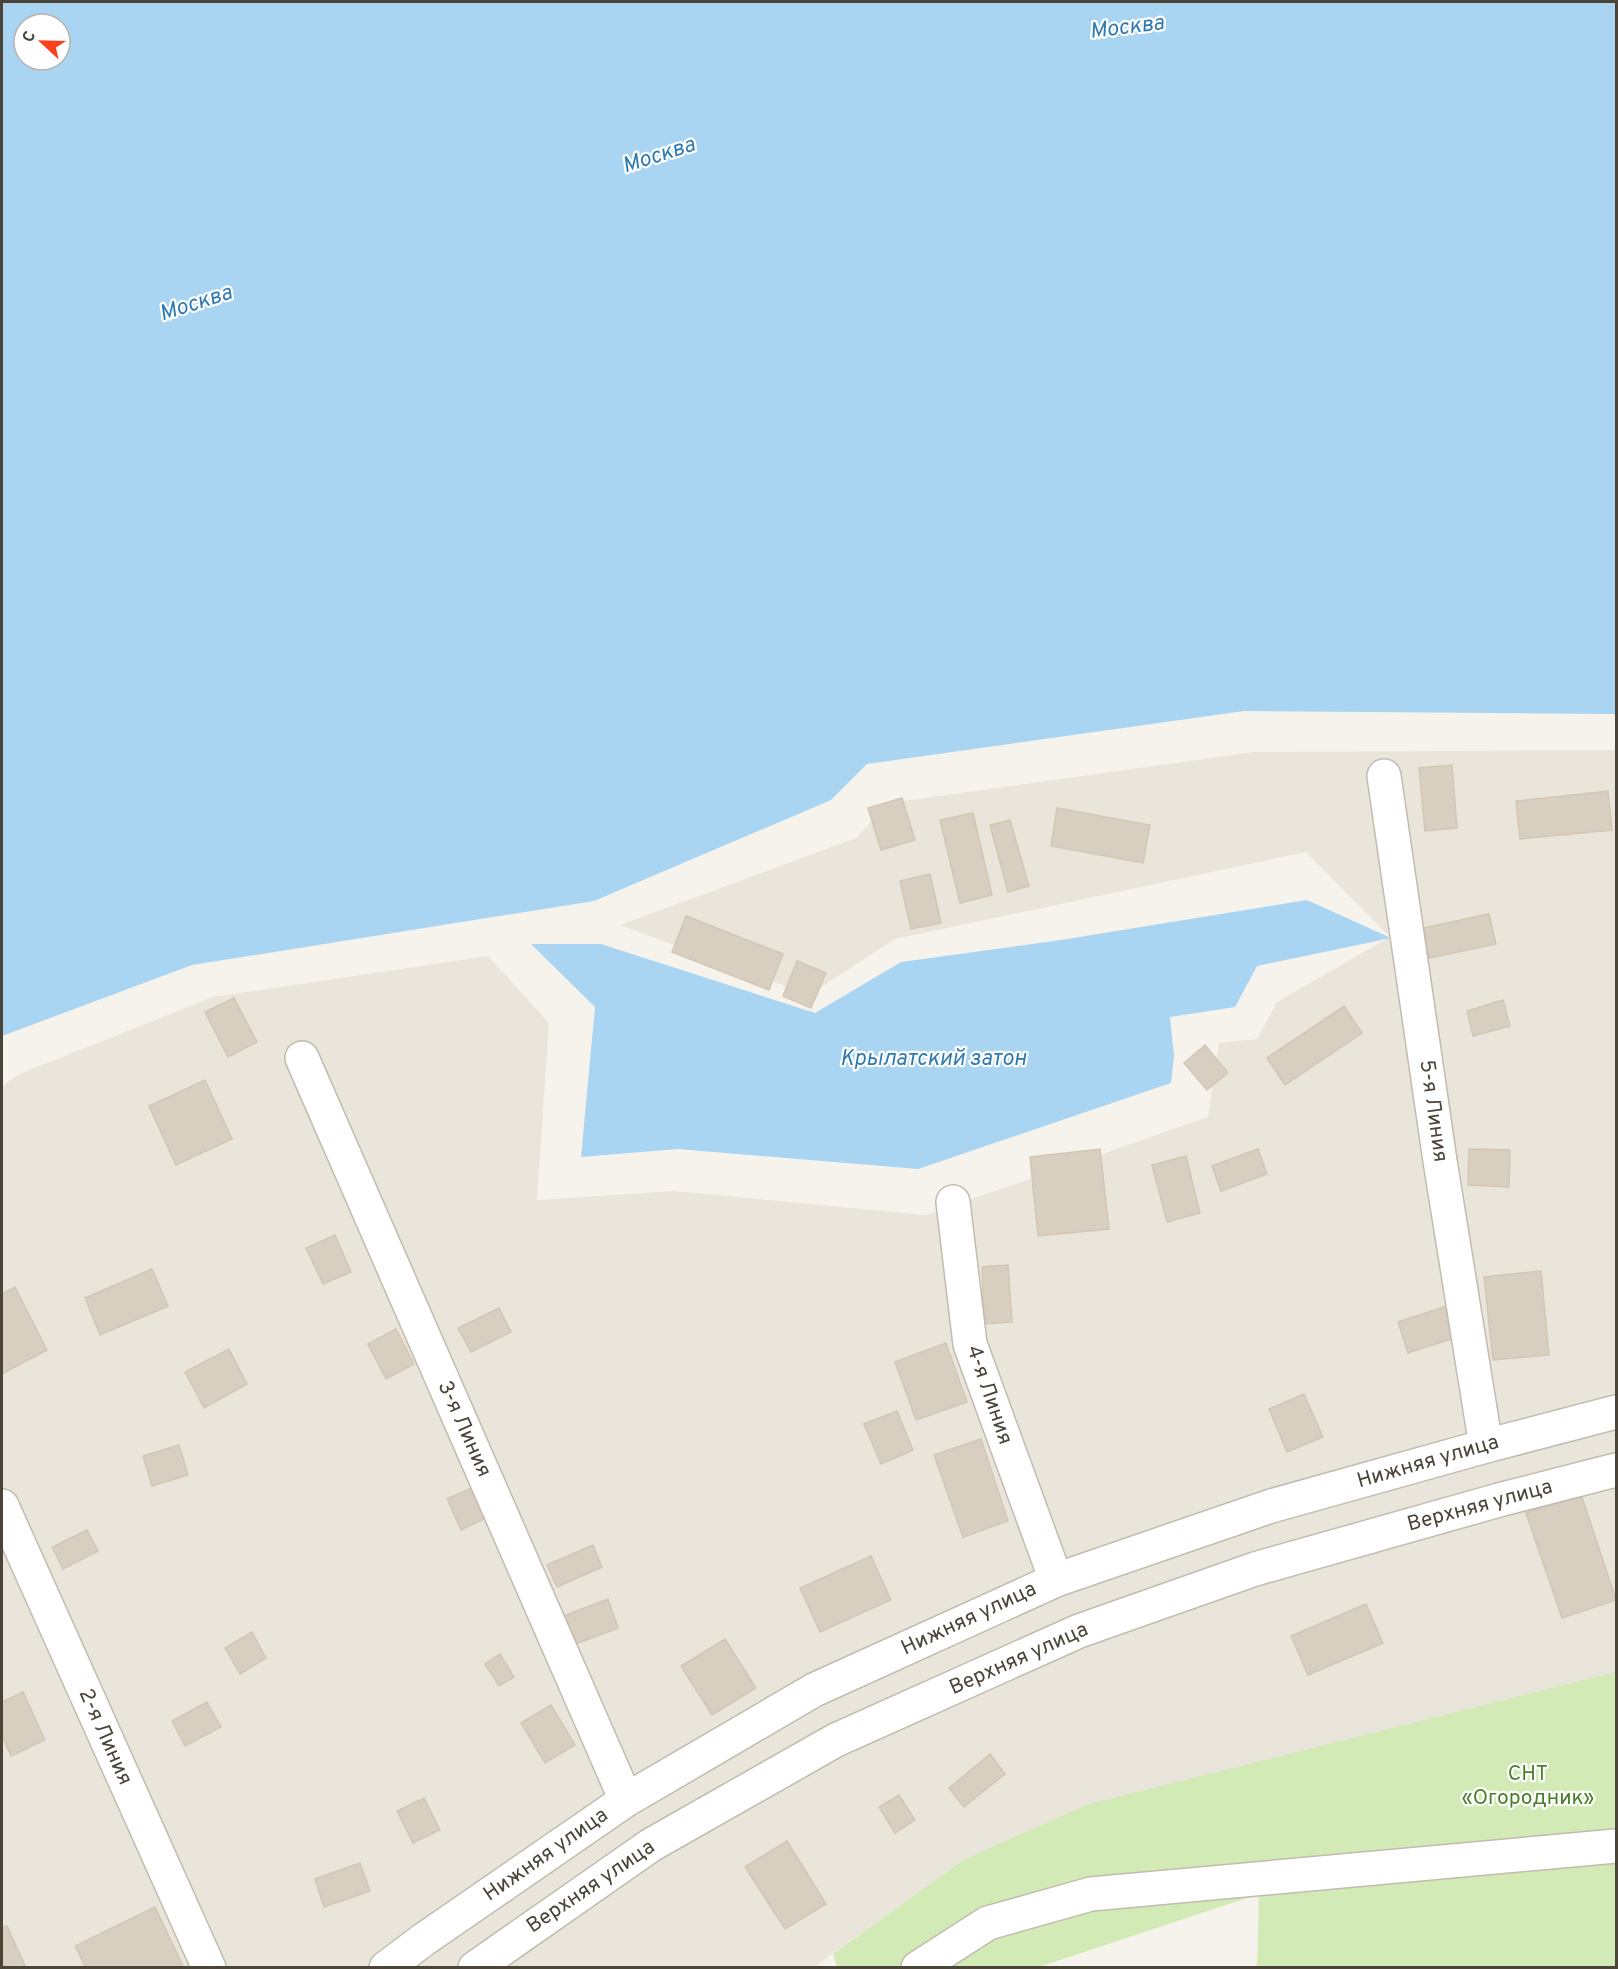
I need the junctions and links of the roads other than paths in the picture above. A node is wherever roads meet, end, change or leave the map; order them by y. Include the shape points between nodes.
1 (1384, 776) dead end
2 (302, 1058) dead end
3 (953, 1202) dead end
4 (1617, 1412) edge
5 (1486, 1446) junction
6 (1617, 1470) edge
7 (2, 1506) edge
8 (1056, 1580) junction
9 (626, 1800) junction
10 (1617, 1846) edge
11 (209, 1968) edge
12 (386, 1968) edge
13 (475, 1968) edge
14 (918, 1968) edge

1 - 5 street, 5-я Линия
2 - 9 street, 3-я Линия
3 - 8 street, 4-я Линия via 970,1344
4 - 5 street, Нижняя улица
5 - 8 street, Нижняя улица via 1271,1506
6 - 13 street, Верхняя улица via 1255,1569 1079,1631 836,1740 651,1845
7 - 11 street, 2-я Линия
8 - 9 street, Нижняя улица via 814,1690
9 - 12 street, Нижняя улица
10 - 14 street via 1091,1894 988,1923

